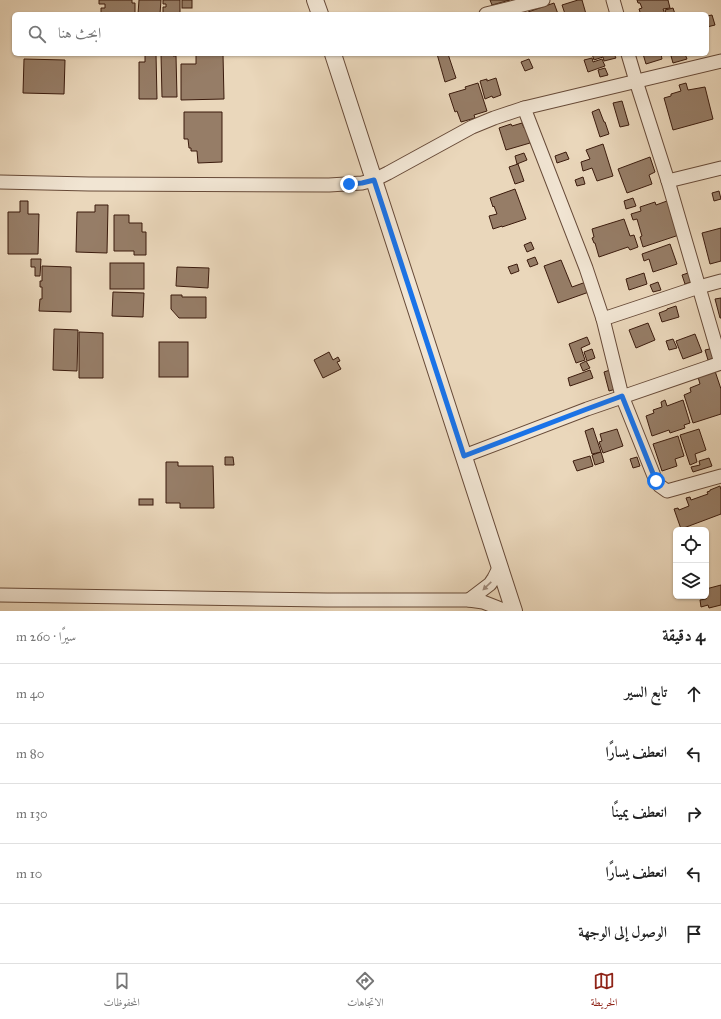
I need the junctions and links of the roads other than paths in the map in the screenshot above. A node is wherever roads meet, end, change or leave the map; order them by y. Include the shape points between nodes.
1 (315, 0) edge
2 (543, 0) edge
3 (613, 0) edge
4 (319, 12) edge
5 (494, 12) edge
6 (616, 12) edge
7 (334, 56) edge
8 (629, 56) edge
9 (721, 61) edge
10 (636, 81) junction
11 (524, 108) junction
12 (721, 168) edge
13 (374, 180) junction
14 (668, 181) junction
15 (0, 182) edge
16 (721, 281) edge
17 (699, 287) junction
18 (603, 319) junction
19 (721, 363) edge
20 (622, 396) junction
21 (464, 456) junction
22 (721, 476) edge
23 (500, 566) junction
24 (0, 595) edge
25 (469, 600) junction
26 (506, 611) edge
27 (514, 611) edge

1 - 4 street
2 - 5 street
3 - 6 street
7 - 13 street
8 - 10 street
9 - 10 street
10 - 11 street
10 - 14 street
11 - 13 street via 472,127
11 - 18 street
12 - 14 street
13 - 15 street via 329,186
13 - 21 street
14 - 17 street
16 - 17 street
17 - 18 street
17 - 19 street
18 - 20 street
19 - 20 street
20 - 21 street
20 - 22 street via 660,486 668,491
21 - 23 street
23 -> 25 street via 490,584
23 - 27 street
24 - 25 street
25 - 26 street via 483,602

